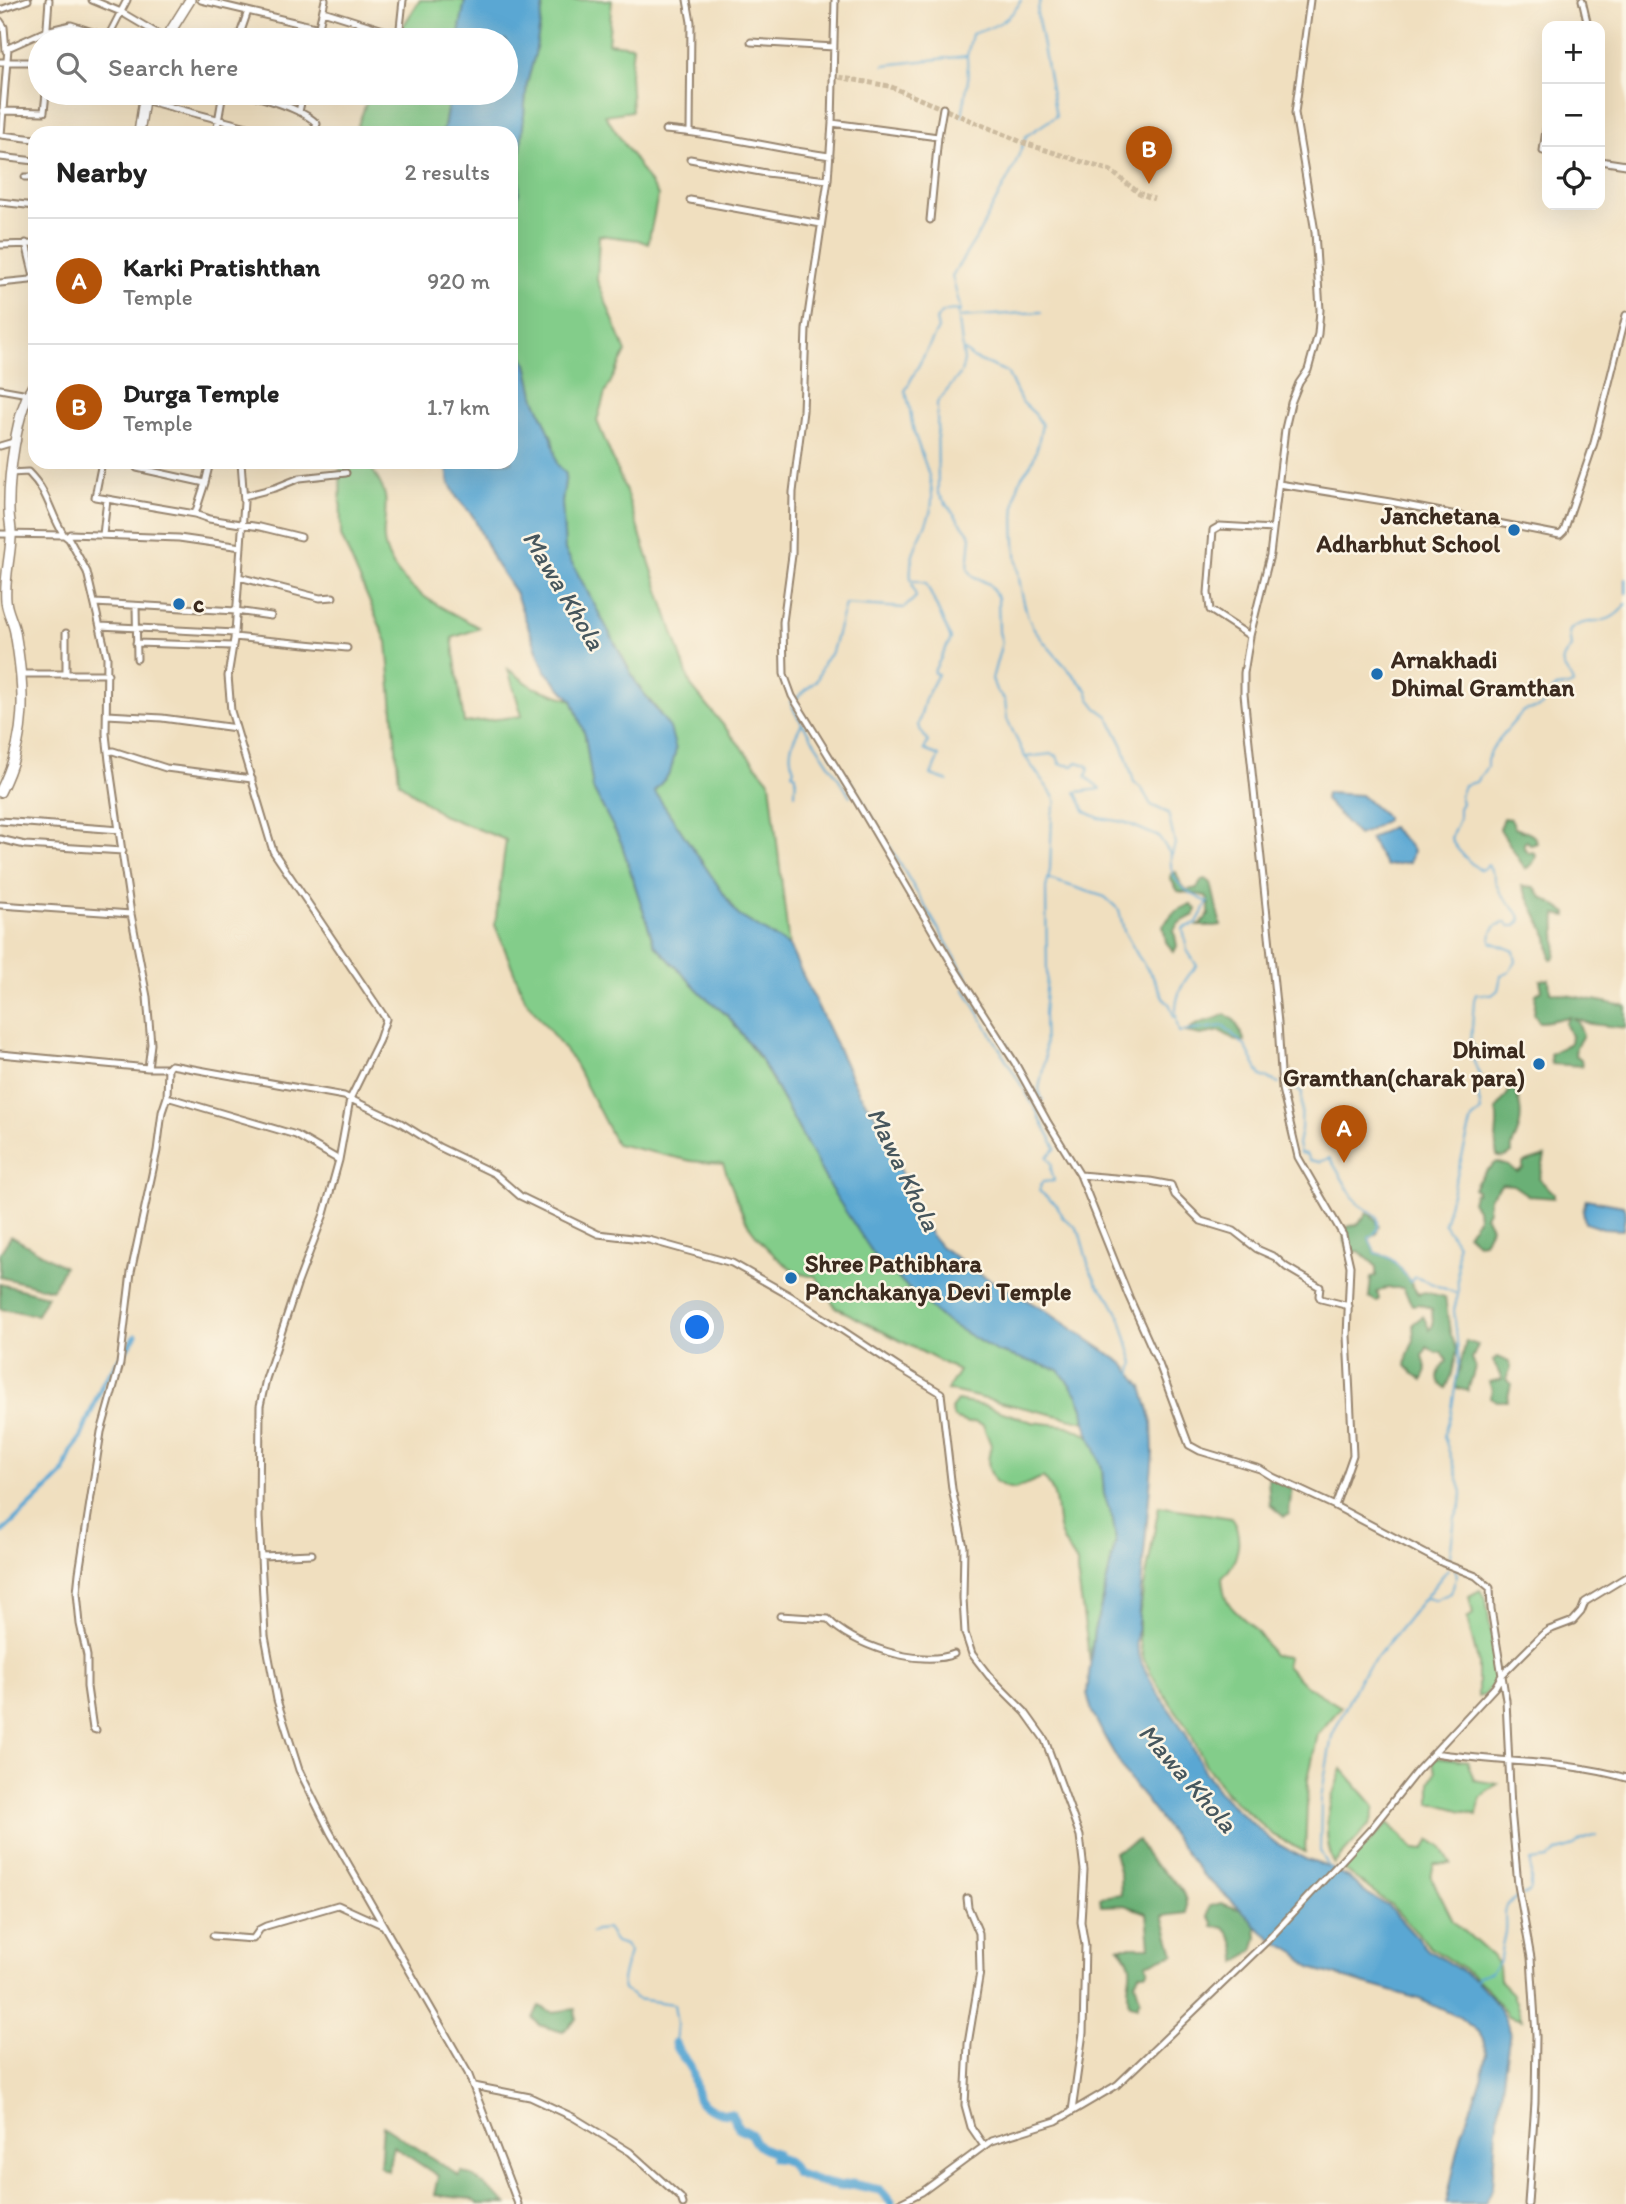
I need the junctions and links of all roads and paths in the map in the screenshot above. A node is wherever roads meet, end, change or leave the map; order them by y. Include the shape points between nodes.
1 (28, 0) edge
2 (49, 0) edge
3 (92, 0) edge
4 (127, 0) edge
5 (190, 0) edge
6 (201, 0) edge
7 (325, 0) edge
8 (403, 0) edge
9 (687, 0) edge
10 (835, 0) edge
11 (1310, 0) edge
12 (1582, 0) edge
13 (0, 10) edge
14 (248, 11) junction
15 (323, 11) junction
16 (121, 12) junction
17 (0, 21) edge
18 (1587, 21) edge
19 (46, 28) edge
20 (58, 28) edge
21 (80, 28) edge
22 (111, 28) edge
23 (152, 28) edge
24 (172, 28) edge
25 (242, 28) edge
26 (318, 28) joint
27 (377, 28) edge
28 (399, 28) edge
29 (28, 38) edge
30 (751, 42) dead end
31 (834, 47) junction
32 (4, 61) edge
33 (28, 62) edge
34 (2, 86) edge
35 (45, 105) edge
36 (143, 105) edge
37 (173, 105) edge
38 (221, 105) edge
39 (280, 105) edge
40 (300, 105) edge
41 (943, 108) dead end
42 (2, 111) junction
43 (299, 112) junction
44 (219, 118) junction
45 (832, 123) junction
46 (140, 126) edge
47 (217, 126) edge
48 (246, 126) edge
49 (315, 126) edge
50 (666, 130) dead end
51 (690, 132) junction
52 (1, 135) edge
53 (938, 137) junction
54 (28, 138) edge
55 (830, 156) junction
56 (0, 157) edge
57 (690, 159) dead end
58 (28, 161) edge
59 (1605, 162) edge
60 (1626, 165) edge
61 (828, 180) junction
62 (690, 200) dead end
63 (0, 202) edge
64 (28, 205) edge
65 (930, 220) dead end
66 (821, 224) junction
67 (26, 243) joint
68 (0, 245) edge
69 (28, 252) edge
70 (28, 280) edge
71 (0, 283) edge
72 (1626, 315) edge
73 (0, 389) edge
74 (28, 394) joint
75 (17, 441) junction
76 (0, 446) edge
77 (101, 469) edge
78 (143, 469) edge
79 (208, 469) edge
80 (242, 469) edge
81 (154, 471) joint
82 (346, 472) dead end
83 (10, 473) junction
84 (205, 483) junction
85 (1279, 484) junction
86 (244, 496) junction
87 (107, 499) junction
88 (4, 506) edge
89 (195, 514) junction
90 (243, 525) junction
91 (1273, 529) junction
92 (0, 534) edge
93 (12, 535) junction
94 (103, 535) junction
95 (65, 536) junction
96 (301, 537) dead end
97 (241, 548) junction
98 (239, 577) junction
99 (333, 597) dead end
100 (95, 603) junction
101 (136, 606) junction
102 (236, 611) junction
103 (271, 617) dead end
104 (100, 626) junction
105 (136, 629) junction
106 (66, 633) dead end
107 (235, 635) junction
108 (1250, 636) junction
109 (136, 643) junction
110 (232, 646) junction
111 (347, 648) dead end
112 (136, 659) dead end
113 (22, 674) junction
114 (66, 674) junction
115 (108, 674) junction
116 (107, 715) junction
117 (236, 728) junction
118 (108, 752) junction
119 (252, 779) junction
120 (0, 792) edge
121 (0, 821) edge
122 (120, 830) junction
123 (0, 839) edge
124 (123, 851) junction
125 (0, 905) edge
126 (131, 914) junction
127 (0, 1054) edge
128 (148, 1068) junction
129 (168, 1068) junction
130 (167, 1097) junction
131 (350, 1099) junction
132 (339, 1160) junction
133 (1080, 1175) junction
134 (1349, 1306) junction
135 (1335, 1506) junction
136 (312, 1554) dead end
137 (261, 1556) junction
138 (1626, 1577) edge
139 (780, 1616) dead end
140 (954, 1654) dead end
141 (1502, 1675) junction
142 (96, 1730) dead end
143 (1435, 1753) junction
144 (1508, 1761) junction
145 (1626, 1778) edge
146 (967, 1898) dead end
147 (384, 1926) junction
148 (214, 1936) dead end
149 (474, 2086) junction
150 (1072, 2111) junction
151 (984, 2146) junction
152 (518, 2204) edge
153 (683, 2204) edge
154 (898, 2204) edge
155 (1528, 2204) edge

1 - 13 street
2 - 19 street
3 - 16 street
4 - 16 street
5 - 24 main road
6 - 14 street
7 - 15 street
8 - 28 street
9 - 51 street
10 - 31 street
11 - 85 street via 1295,113 1312,203 1319,322 1308,370 1291,403
12 - 18 street
14 - 25 street
14 - 26 street
15 - 26 street
15 - 27 street
16 - 22 street
16 - 23 street
17 - 32 street via 5,33
20 - 21 street
29 - 32 street via 10,46
30 - 31 street
31 - 45 street
32 - 33 street
32 - 34 street
34 - 42 street
35 - 42 street via 42,113
36 - 46 main road
37 - 44 street
38 - 44 street
39 - 43 street
40 - 43 street
41 - 53 street
42 - 52 street
43 - 49 street
44 - 47 street
44 - 48 street
45 - 53 street
45 - 55 street
50 - 51 street
51 - 55 street
52 - 54 street
53 - 65 street
55 - 61 street
56 - 58 street
57 - 61 street
59 - 60 street
61 - 66 street
62 - 66 street
63 - 64 street
66 - 133 street via 806,329 792,555 783,622 784,674 792,696
67 - 68 street
67 - 69 street
70 - 71 street
72 - 85 street via 1594,443 1560,535
73 - 74 street
74 - 75 main road
75 - 76 street
75 - 83 main road
77 - 87 street via 95,498
78 - 81 street
79 - 84 street
80 - 86 street
81 - 84 street
82 - 86 street via 300,478
83 - 88 main road
83 - 95 street via 28,472 35,479
84 - 89 street
85 - 91 street
86 - 90 street
87 - 89 street
87 - 94 street
88 - 93 main road
89 - 90 street
90 - 96 street
90 - 97 street
91 - 108 street
91 - 108 street via 1220,526 1213,530 1210,610
92 - 93 street
93 - 95 street
93 - 113 main road via 6,598
94 - 95 street
94 - 97 street via 179,538
95 - 100 street via 87,572
97 - 98 street
98 - 99 street via 320,598
98 - 102 street
100 - 101 street
100 - 104 street
101 - 102 street
101 - 105 street
102 - 103 street
102 - 107 street
104 - 105 street
104 - 115 street
105 - 107 street
105 - 109 street
106 - 114 street
107 - 110 street
107 - 111 street
108 - 134 street via 1244,694 1282,1089 1298,1157 1345,1243 1350,1266
109 - 110 street
109 - 112 street
110 - 117 street via 228,676
113 - 114 street
113 - 120 main road via 19,742
114 - 115 street
115 - 116 street
116 - 117 street
116 - 118 street
117 - 119 street
118 - 119 street via 166,768
118 - 122 street
119 - 131 street via 273,851 386,1018
121 - 122 street
122 - 124 street
123 - 124 street via 25,845
124 - 126 street
125 - 126 street
126 - 128 street via 148,997
127 - 128 street
128 - 129 street
129 - 130 street
129 - 131 street via 209,1070
130 - 132 street via 296,1135
130 - 142 street via 131,1272 120,1364 101,1432 79,1573 88,1698
131 - 132 street
131 - 150 street via 495,1174 520,1196 598,1234 649,1240 732,1263 941,1393 964,1547 965,1633 972,1654 1045,1740 1080,1836 1084,1870 1081,1922 1086,1945 1083,2033
132 - 137 street via 260,1406
133 - 134 street via 1171,1185 1201,1221 1234,1231 1275,1257 1320,1287 1321,1299
133 - 135 street via 1189,1445 1256,1467
134 - 135 street via 1353,1455
135 - 141 street via 1476,1576 1490,1588
136 - 137 street
137 - 147 street via 265,1636 299,1770
138 - 141 street via 1585,1601 1573,1621 1542,1635
139 - 140 street via 828,1619 835,1628 877,1648 912,1659
141 - 143 street
141 - 144 street
143 - 144 street
143 - 150 street via 1267,1941 1117,2085
144 - 145 street via 1584,1767
144 - 155 street via 1536,2036
146 - 151 street via 979,1933 981,1972 968,2043 965,2105 971,2127
147 - 148 street via 338,1905 266,1926 253,1939
147 - 149 street
149 - 152 street
149 - 153 street via 530,2097 573,2118 629,2152
150 - 151 street via 1040,2128
151 - 154 street

